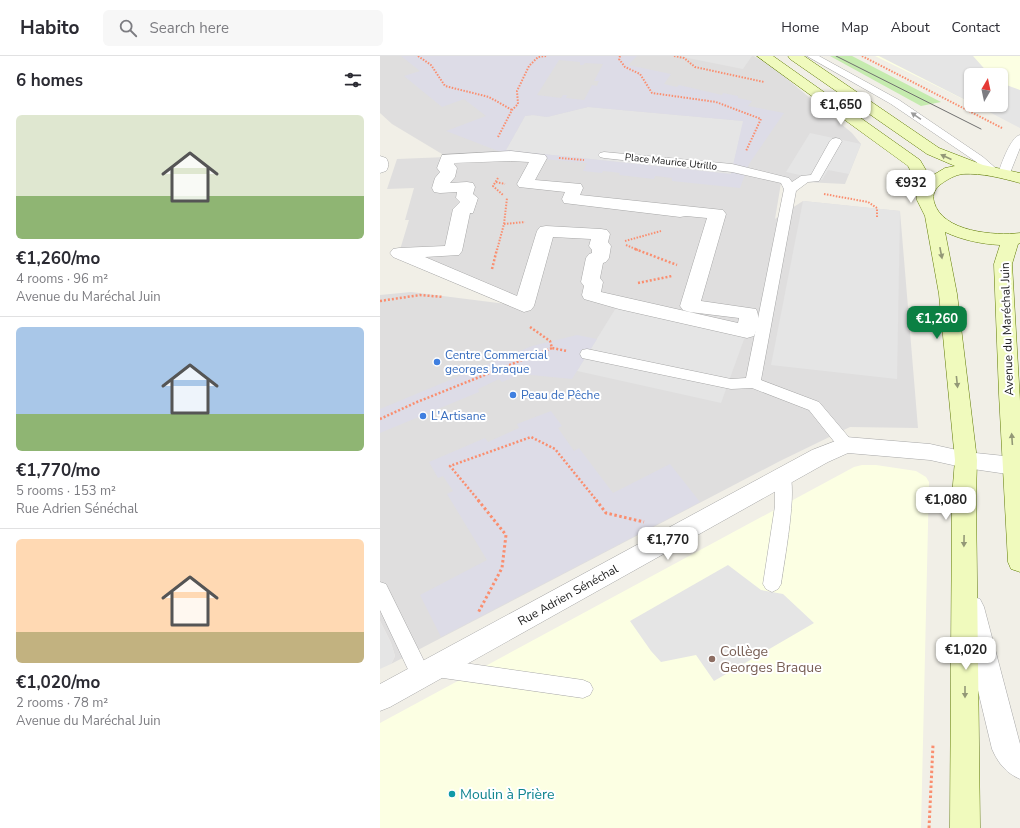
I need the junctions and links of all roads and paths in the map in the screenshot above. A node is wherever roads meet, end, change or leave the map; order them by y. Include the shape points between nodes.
1 (418, 56) edge
2 (546, 56) edge
3 (620, 56) edge
4 (674, 56) edge
5 (764, 56) edge
6 (795, 56) edge
7 (812, 56) edge
8 (862, 56) edge
9 (765, 82) dead end
10 (1005, 130) dead end
11 (1020, 138) edge
12 (836, 141) dead end
13 (604, 155) dead end
14 (511, 156) junction
15 (380, 160) edge
16 (380, 168) edge
17 (737, 170) junction
18 (993, 171) junction
19 (1020, 178) edge
20 (928, 188) junction
21 (790, 189) junction
22 (933, 215) junction
23 (877, 217) dead end
24 (666, 230) dead end
25 (1015, 239) edge
26 (679, 266) dead end
27 (678, 275) dead end
28 (633, 284) dead end
29 (486, 289) junction
30 (552, 348) dead end
31 (587, 354) dead end
32 (753, 383) junction
33 (1014, 395) edge
34 (380, 419) edge
35 (846, 445) junction
36 (966, 460) junction
37 (1014, 466) junction
38 (783, 476) junction
39 (688, 529) junction
40 (1020, 562) edge
41 (964, 583) junction
42 (772, 584) dead end
43 (380, 590) edge
44 (438, 667) junction
45 (583, 689) dead end
46 (380, 698) edge
47 (1013, 757) edge
48 (965, 828) edge

1 - 2 path via 431,66 445,86 489,97 512,110 518,104 517,91 529,66 538,57
3 - 17 path via 619,59 625,67 640,74 652,93 716,102 761,119
4 - 9 path via 684,58 695,67
5 - 20 main road via 914,163
18 -> 6 main road via 954,161 933,151
18 -> 7 lane via 895,102
8 - 10 path
11 - 18 lane via 1009,158
12 - 21 lane via 815,178 805,179
13 - 17 lane, Place Maurice Utrillo
14 - 29 path via 493,186 508,199 504,224
14 - 29 street via 448,158 445,168 449,168 447,178 443,178 440,188 467,188 464,198 470,198 467,209 462,209 453,251 399,253
14 - 29 street via 539,158 525,184 575,188 570,199 718,214 690,306 749,313 747,331 591,295 594,282 590,282 595,258 600,258 602,246 598,246 600,234 546,232 524,306
15 - 16 street
17 - 21 lane, Place Maurice Utrillo via 785,181
18 - 19 main road
18 - 20 main road via 964,170 948,173
20 - 22 main road via 925,194 926,201
21 - 23 path via 868,202 877,208
21 - 32 lane
22 - 25 main road via 947,226 966,235 987,239
22 -> 36 main road via 948,294
24 - 26 path via 620,243
25 - 33 main road, Avenue du Maréchal Juin via 1003,264
27 - 28 path
30 - 34 path
31 - 32 lane via 731,384
32 - 35 lane via 814,406
37 -> 33 main road, Avenue du Maréchal Juin
35 - 36 street, Rue Adrien Sénéchal via 930,452
35 - 38 street, Rue Adrien Sénéchal
36 - 37 street, Rue Adrien Sénéchal
36 -> 41 main road
37 - 40 main road, Avenue du Maréchal Juin
38 - 39 street, Rue Adrien Sénéchal
38 - 42 lane via 783,506
39 - 44 street, Rue Adrien Sénéchal
39 - 44 path via 657,526 606,513 555,449 531,437 450,466 506,535 502,568
41 - 47 street
41 -> 48 main road
43 - 44 lane
44 - 45 lane
44 - 46 street, Rue Adrien Sénéchal

